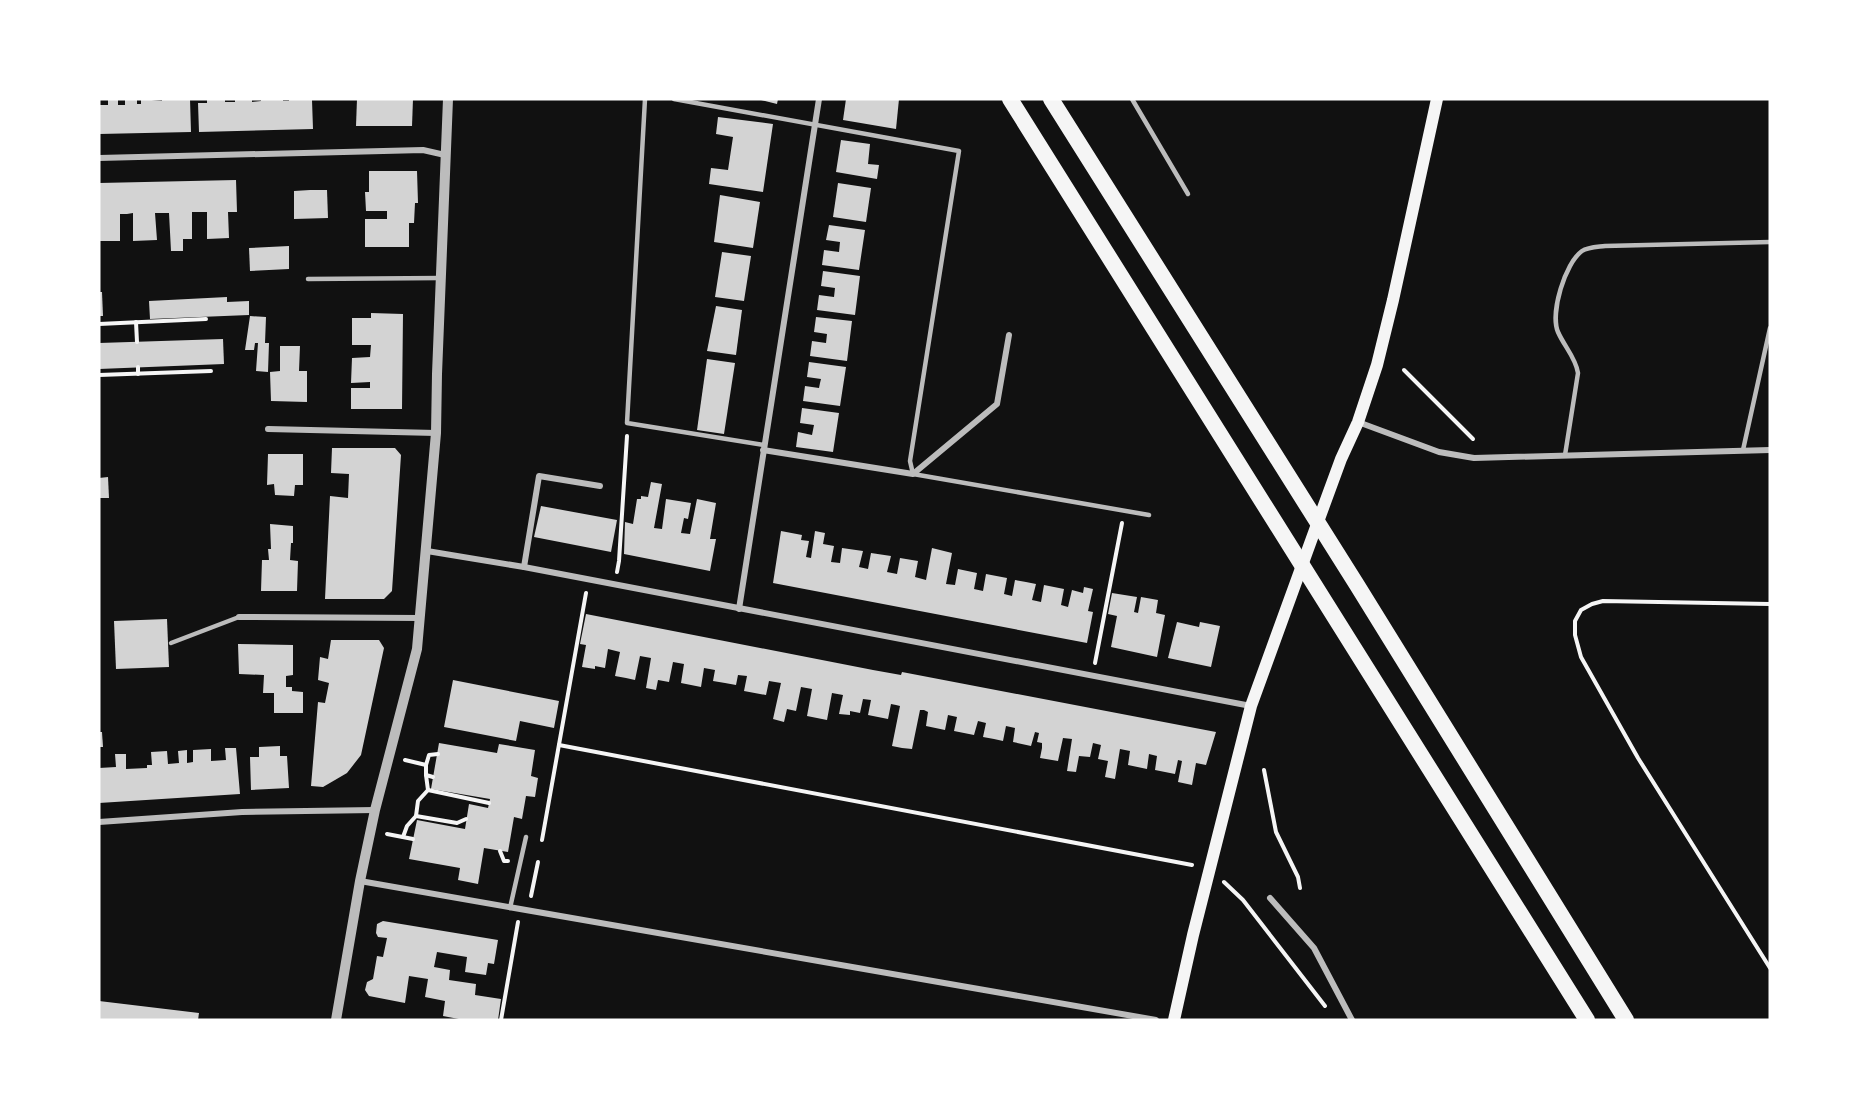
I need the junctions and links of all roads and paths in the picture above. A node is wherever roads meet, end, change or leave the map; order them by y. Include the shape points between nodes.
1 (448, 99) edge
2 (645, 99) edge
3 (674, 99) edge
4 (819, 99) edge
5 (1010, 99) edge
6 (1051, 99) edge
7 (1132, 99) edge
8 (1437, 99) edge
9 (815, 123) junction
10 (445, 155) junction
11 (99, 158) edge
12 (1188, 194) dead end
13 (1770, 242) edge
14 (441, 278) junction
15 (308, 279) dead end
16 (206, 319) dead end
17 (136, 322) junction
18 (99, 324) edge
19 (1770, 328) edge
20 (1008, 335) dead end
21 (137, 342) dead end
22 (138, 367) dead end
23 (1404, 370) dead end
24 (211, 371) dead end
25 (138, 374) junction
26 (99, 375) edge
27 (1358, 422) junction
28 (627, 423) junction
29 (268, 429) dead end
30 (436, 433) junction
31 (1473, 439) dead end
32 (764, 447) junction
33 (1743, 450) junction
34 (1770, 450) edge
35 (1565, 455) junction
36 (913, 474) junction
37 (600, 486) dead end
38 (1124, 510) junction
39 (1149, 514) dead end
40 (427, 551) junction
41 (524, 567) junction
42 (588, 580) junction
43 (613, 585) junction
44 (1770, 604) edge
45 (738, 609) junction
46 (239, 617) joint
47 (421, 618) junction
48 (171, 643) dead end
49 (1092, 676) junction
50 (1251, 706) junction
51 (559, 745) junction
52 (438, 754) dead end
53 (417, 763) dead end
54 (426, 765) junction
55 (1264, 770) dead end
56 (426, 775) junction
57 (433, 777) dead end
58 (428, 790) junction
59 (489, 803) dead end
60 (375, 810) junction
61 (416, 816) junction
62 (466, 819) dead end
63 (99, 822) edge
64 (397, 836) dead end
65 (403, 837) junction
66 (526, 837) dead end
67 (413, 839) dead end
68 (541, 844) dead end
69 (539, 856) dead end
70 (1211, 869) junction
71 (360, 881) junction
72 (1300, 888) dead end
73 (1270, 898) dead end
74 (510, 908) junction
75 (520, 910) junction
76 (529, 911) junction
77 (1770, 968) edge
78 (1327, 1008) dead end
79 (336, 1020) edge
80 (501, 1020) edge
81 (1156, 1020) edge
82 (1174, 1020) edge
83 (1353, 1020) edge
84 (1587, 1020) edge
85 (1626, 1020) edge

1 - 10 street
2 - 28 lane
3 - 9 lane
4 - 9 street
5 - 84 highway
6 - 85 highway
7 - 12 lane
8 - 27 main road via 1394,300
9 - 32 street
9 - 36 lane via 959,151 910,460
10 - 11 street via 423,150
10 - 14 street
13 - 35 lane via 1605,246 1584,250 1572,261 1564,276 1555,321 1578,373
14 - 15 lane
14 - 30 street
16 - 17 path
17 - 18 path
17 - 21 path
19 - 33 lane
20 - 36 street via 997,404
22 - 25 path
23 - 31 path
24 - 25 path
25 - 26 path
27 - 35 street via 1439,453 1474,458
27 - 50 main road
28 - 32 lane
28 - 43 path via 619,561
29 - 30 street
30 - 40 street
32 - 36 street
32 - 45 street
33 - 34 street
33 - 35 street
36 - 38 lane
37 - 41 street via 539,476
38 - 39 lane
38 - 49 path
40 - 41 street
40 - 47 street
41 - 42 street
42 - 43 street
42 - 51 path
43 - 45 street
44 - 77 path via 1603,601 1581,610 1575,621 1575,635 1581,657 1638,758
45 - 49 street
46 - 47 street
46 - 48 lane
47 - 60 street via 417,649
49 - 50 street
50 - 70 main road
51 - 68 path
51 - 70 path
52 - 54 path via 429,755
53 - 54 path
54 - 56 path
55 - 72 path via 1276,832
56 - 57 path
56 - 58 path
58 - 59 path
58 - 61 path via 418,801
60 - 63 street via 242,812
60 - 71 street
61 - 62 path via 457,823
61 - 65 path via 406,826
64 - 65 path
65 - 67 path
66 - 74 lane
69 - 76 path
70 - 78 path via 1243,900
70 - 82 main road
71 - 74 street
71 - 79 street
73 - 83 street via 1314,948
74 - 75 street
75 - 76 street
75 - 80 path
76 - 81 street

